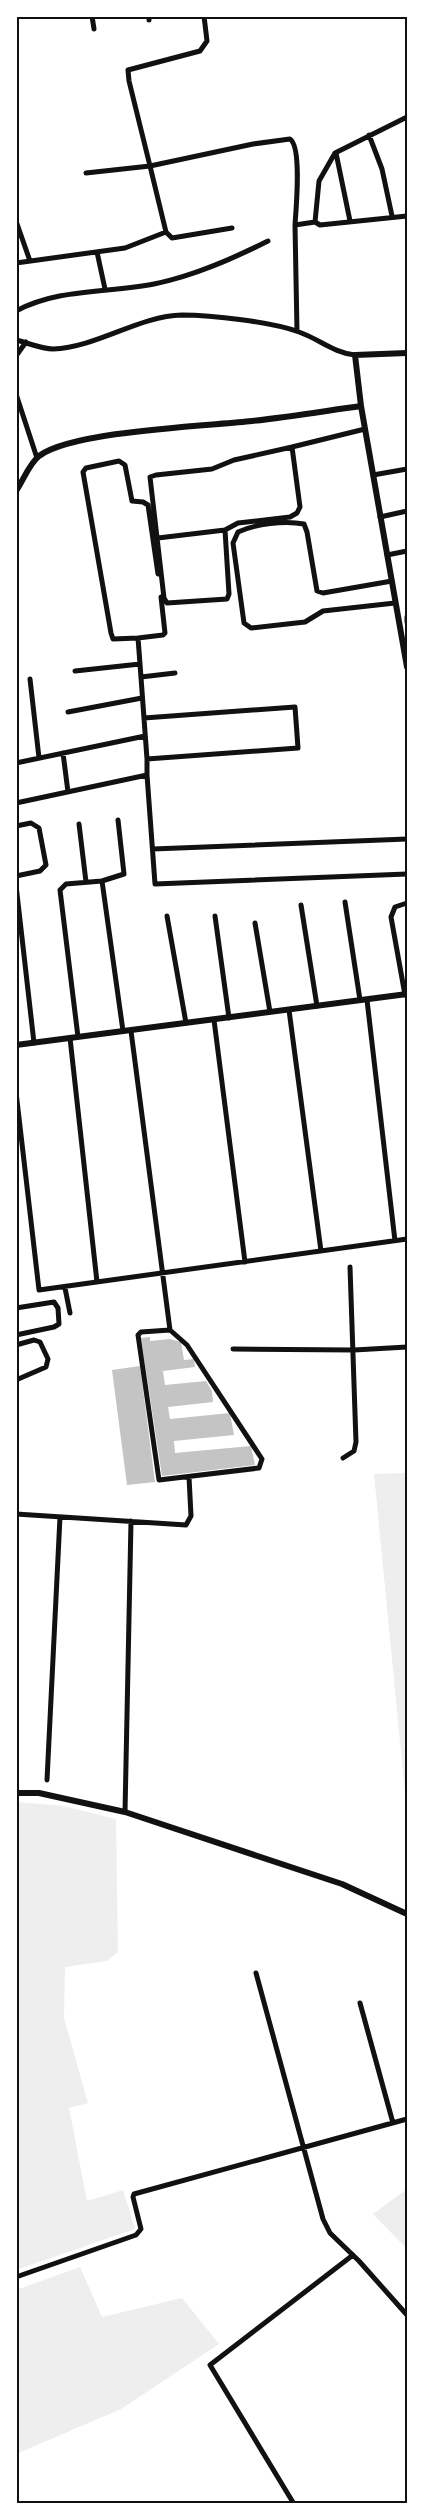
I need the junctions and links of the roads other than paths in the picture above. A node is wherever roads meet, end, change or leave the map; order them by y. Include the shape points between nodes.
1 (92, 16) edge
2 (204, 16) edge
3 (94, 29) dead end
4 (407, 118) edge
5 (369, 135) junction
6 (335, 153) junction
7 (150, 166) junction
8 (86, 172) dead end
9 (392, 216) junction
10 (407, 216) edge
11 (16, 221) edge
12 (350, 221) junction
13 (315, 222) junction
14 (295, 225) junction
15 (232, 228) dead end
16 (166, 232) junction
17 (268, 241) dead end
18 (97, 252) junction
19 (30, 260) junction
20 (16, 263) edge
21 (105, 289) junction
22 (16, 311) edge
23 (297, 331) junction
24 (16, 340) edge
25 (26, 342) junction
26 (407, 353) edge
27 (355, 355) junction
28 (16, 356) edge
29 (16, 394) edge
30 (361, 406) junction
31 (365, 430) junction
32 (292, 446) junction
33 (37, 458) junction
34 (407, 469) edge
35 (373, 475) junction
36 (16, 491) edge
37 (407, 512) edge
38 (380, 517) junction
39 (225, 530) junction
40 (158, 538) junction
41 (407, 550) edge
42 (387, 555) junction
43 (392, 581) junction
44 (395, 603) junction
45 (407, 617) edge
46 (407, 622) edge
47 (138, 638) junction
48 (140, 664) junction
49 (407, 667) edge
50 (75, 671) dead end
51 (175, 673) dead end
52 (141, 677) junction
53 (30, 679) dead end
54 (142, 698) junction
55 (68, 712) dead end
56 (144, 718) junction
57 (145, 736) junction
58 (62, 754) junction
59 (39, 758) junction
60 (146, 759) junction
61 (16, 763) edge
62 (147, 775) junction
63 (68, 792) junction
64 (16, 803) edge
65 (118, 820) dead end
66 (79, 824) dead end
67 (16, 826) edge
68 (407, 839) edge
69 (153, 849) junction
70 (407, 874) edge
71 (16, 876) edge
72 (102, 881) junction
73 (86, 882) junction
74 (16, 885) edge
75 (345, 902) dead end
76 (407, 903) edge
77 (301, 905) dead end
78 (168, 916) dead end
79 (215, 916) dead end
80 (255, 923) dead end
81 (406, 994) edge
82 (364, 1000) junction
83 (317, 1006) junction
84 (289, 1010) junction
85 (270, 1012) junction
86 (229, 1018) junction
87 (214, 1020) junction
88 (186, 1023) junction
89 (131, 1031) junction
90 (123, 1032) junction
91 (78, 1037) junction
92 (70, 1038) junction
93 (34, 1043) junction
94 (16, 1045) edge
95 (16, 1092) edge
96 (407, 1240) edge
97 (395, 1241) junction
98 (321, 1251) junction
99 (245, 1262) junction
100 (350, 1267) dead end
101 (162, 1273) junction
102 (97, 1282) junction
103 (65, 1288) junction
104 (16, 1308) edge
105 (70, 1313) dead end
106 (170, 1330) junction
107 (16, 1335) edge
108 (17, 1343) edge
109 (407, 1347) edge
110 (233, 1349) dead end
111 (354, 1350) junction
112 (16, 1380) edge
113 (343, 1458) dead end
114 (189, 1476) junction
115 (16, 1514) edge
116 (60, 1516) junction
117 (131, 1521) junction
118 (47, 1780) dead end
119 (16, 1793) edge
120 (125, 1812) junction
121 (407, 1914) edge
122 (256, 1974) dead end
123 (360, 2003) dead end
124 (407, 2119) edge
125 (392, 2123) junction
126 (304, 2147) junction
127 (353, 2255) junction
128 (16, 2277) edge
129 (407, 2315) edge
130 (294, 2504) edge

1 - 3 street
2 - 7 street via 207,41 200,51 128,70
4 - 5 street
5 - 6 street
5 - 9 street via 382,169
6 - 12 street
6 - 13 street via 318,181
7 - 8 street
7 - 14 street via 290,139 295,146 297,162
7 - 16 street
9 - 10 street
9 - 12 street
11 - 19 street
12 - 13 street via 320,225
13 - 14 street
14 - 23 street
15 - 16 street via 180,238 172,238
16 - 18 street via 126,248
17 - 21 street via 224,264 163,281
18 - 19 street
18 - 21 street
19 - 20 street
21 - 22 street via 78,292
23 - 25 street via 181,315 71,347 51,349
23 - 27 street via 340,352
24 - 25 street
25 - 28 street
26 - 27 street
27 - 30 street
29 - 33 street
30 - 31 street
30 - 33 street via 100,437 60,447
31 - 32 street
31 - 35 street
32 - 39 street via 300,507 297,513 290,517 238,523
32 - 40 street via 234,460 212,469 150,477
33 - 36 street
34 - 35 street
35 - 38 street
37 - 38 street
38 - 42 street
39 - 40 street
39 - 40 street via 229,594 224,600 167,604
41 - 42 street
42 - 43 street
43 - 44 street
43 - 44 street via 323,593 317,591 304,524 295,522 251,527 238,532 233,543 244,623 251,628 305,622 323,611
44 - 49 street
45 - 46 street
47 - 47 street via 113,639 111,634 83,472 90,467 123,462 130,499 134,503 148,505 166,630 163,635
47 - 48 street
48 - 50 street
48 - 52 street
51 - 52 street
52 - 54 street
53 - 59 street
54 - 55 street
54 - 56 street
56 - 57 street
56 - 60 street via 295,707 298,740 298,748
57 - 58 street
57 - 60 street
58 - 59 street
58 - 63 street
59 - 61 street
60 - 62 street
62 - 63 street
62 - 69 street
63 - 64 street
65 - 72 street via 124,874
66 - 73 street
67 - 71 street via 31,823 39,828 46,866 40,871
68 - 69 street
69 - 70 street via 155,884
72 - 73 street
72 - 90 street
73 - 91 street via 66,884 60,890
74 - 93 street
75 - 82 street
76 - 81 street via 395,907 391,917
77 - 83 street
78 - 88 street
79 - 86 street
80 - 85 street
81 - 82 street
82 - 83 street
82 - 97 street
83 - 84 street
84 - 85 street
84 - 98 street
85 - 86 street
86 - 87 street
87 - 88 street
87 - 99 street
88 - 89 street
89 - 90 street
89 - 101 street
90 - 91 street
91 - 92 street
92 - 93 street
92 - 102 street
93 - 94 street
95 - 103 street via 39,1290
96 - 97 street
97 - 98 street
98 - 99 street
99 - 101 street
100 - 111 street
101 - 102 street
101 - 106 street
102 - 103 street
103 - 105 street
104 - 107 street via 54,1302 60,1320 54,1327
106 - 114 street via 140,1332 138,1335 159,1480
106 - 114 street via 187,1344 262,1459 259,1468
108 - 112 street via 40,1342 48,1359 46,1366
109 - 111 street
110 - 111 street
111 - 113 street via 356,1442 354,1451
114 - 117 street via 191,1516 186,1525
115 - 116 street
116 - 117 street
116 - 118 street
117 - 120 street
119 - 120 street via 39,1793
120 - 121 street via 342,1884
122 - 126 street
123 - 125 street
124 - 125 street
125 - 126 street
126 - 127 street via 323,2219 330,2233
126 - 128 street via 134,2194 141,2228 136,2235
127 - 129 street
127 - 130 street via 210,2365

